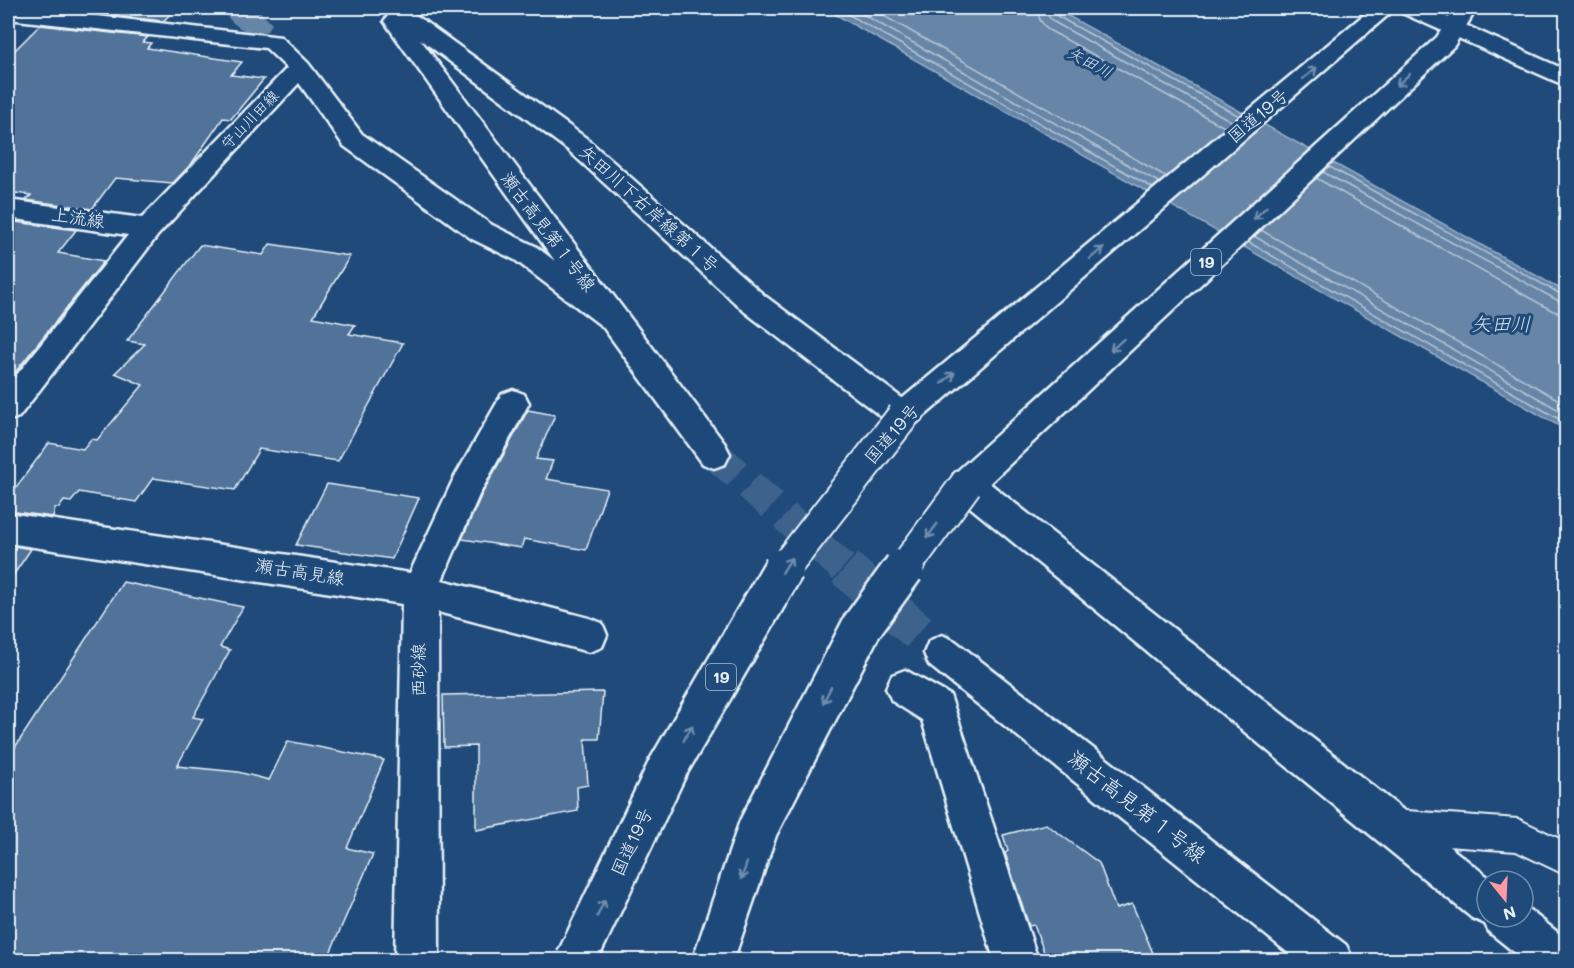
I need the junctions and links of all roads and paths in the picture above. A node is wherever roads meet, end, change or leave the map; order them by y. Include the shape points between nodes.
1 (386, 8) edge
2 (392, 8) edge
3 (1410, 8) edge
4 (1381, 11) edge
5 (8, 12) edge
6 (1456, 25) edge
7 (300, 68) junction
8 (1566, 79) edge
9 (8, 209) edge
10 (148, 228) junction
11 (612, 319) junction
12 (513, 403) dead end
13 (8, 408) edge
14 (903, 416) junction
15 (714, 454) tunnel mouth
16 (966, 484) junction
17 (8, 528) edge
18 (420, 591) junction
19 (589, 635) dead end
20 (942, 653) tunnel mouth
21 (905, 688) dead end
22 (1391, 826) junction
23 (1566, 859) edge
24 (1475, 893) edge
25 (1519, 929) edge
26 (417, 960) edge
27 (576, 960) edge
28 (713, 960) edge
29 (1016, 960) edge
30 (1331, 960) edge
31 (1558, 960) edge

1 - 11 main road, 瀬古高見第１号線
2 - 14 main road, 矢田川下右岸線第１号 via 578,144 755,304
3 - 6 main road
14 -> 4 main road, 国道19号 / 19
5 - 7 main road via 273,42
6 - 8 main road
6 -> 16 main road, 19
7 - 10 main road, 守山川田線
7 - 11 main road via 353,140 482,232 525,253
9 - 10 main road, 上流線
10 - 13 main road, 守山川田線
11 - 15 main road, 瀬古高見第１号線
12 - 18 main road, 西砂線 via 465,490
27 -> 14 main road, 国道19号 / 19, bridge via 667,769 789,560
16 - 22 main road
16 -> 28 main road, 19, bridge via 862,626 758,828
17 - 18 main road, 瀬古高見線
18 - 19 main road, 瀬古高見線
18 - 26 main road, 西砂線
20 - 30 main road, 瀬古高見第１号線
21 - 29 main road via 937,708
22 - 23 lane via 1518,835
22 - 24 main road
25 - 31 main road

